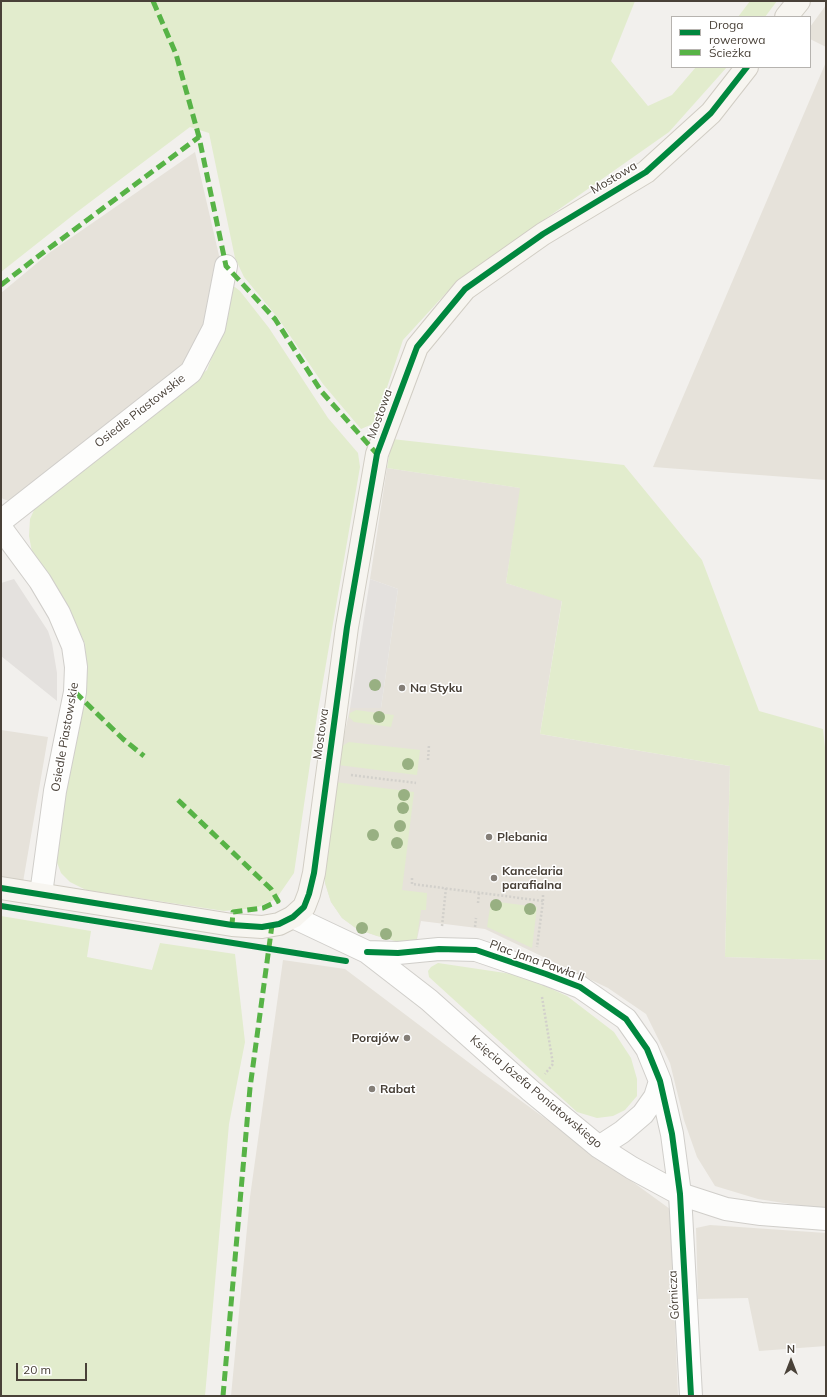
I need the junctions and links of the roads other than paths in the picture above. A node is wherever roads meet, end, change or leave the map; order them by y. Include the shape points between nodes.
1 (799, 1) edge
2 (787, 16) edge
3 (746, 68) edge
4 (226, 266) dead end
5 (1, 521) edge
6 (1, 528) edge
7 (1, 888) edge
8 (41, 894) junction
9 (293, 918) junction
10 (367, 952) junction
11 (660, 1081) junction
12 (599, 1147) junction
13 (680, 1194) junction
14 (826, 1219) edge
15 (691, 1396) edge

1 - 2 street
3 - 9 street, Mostowa via 711,114 646,172 543,234 465,289 417,347 377,454 347,627 314,873 304,907
4 - 5 street, Osiedle Piastowskie via 214,328 191,372
6 - 8 street, Osiedle Piastowskie via 55,606 73,646 76,667 75,692 55,791
7 - 8 street
8 - 9 street via 232,925 262,927
9 - 10 street, Księcia Józefa Poniatowskiego
10 - 11 street, Plac Jana Pawła II via 476,950 580,987 626,1019 647,1049
10 - 12 street, Księcia Józefa Poniatowskiego via 430,1000 530,1090
11 - 12 street via 655,1097 643,1114
11 - 13 street, Plac Jana Pawła II via 672,1134
12 - 13 street, Księcia Józefa Poniatowskiego
13 - 14 street, Księcia Józefa Poniatowskiego via 726,1209
13 - 15 street, Górnicza

